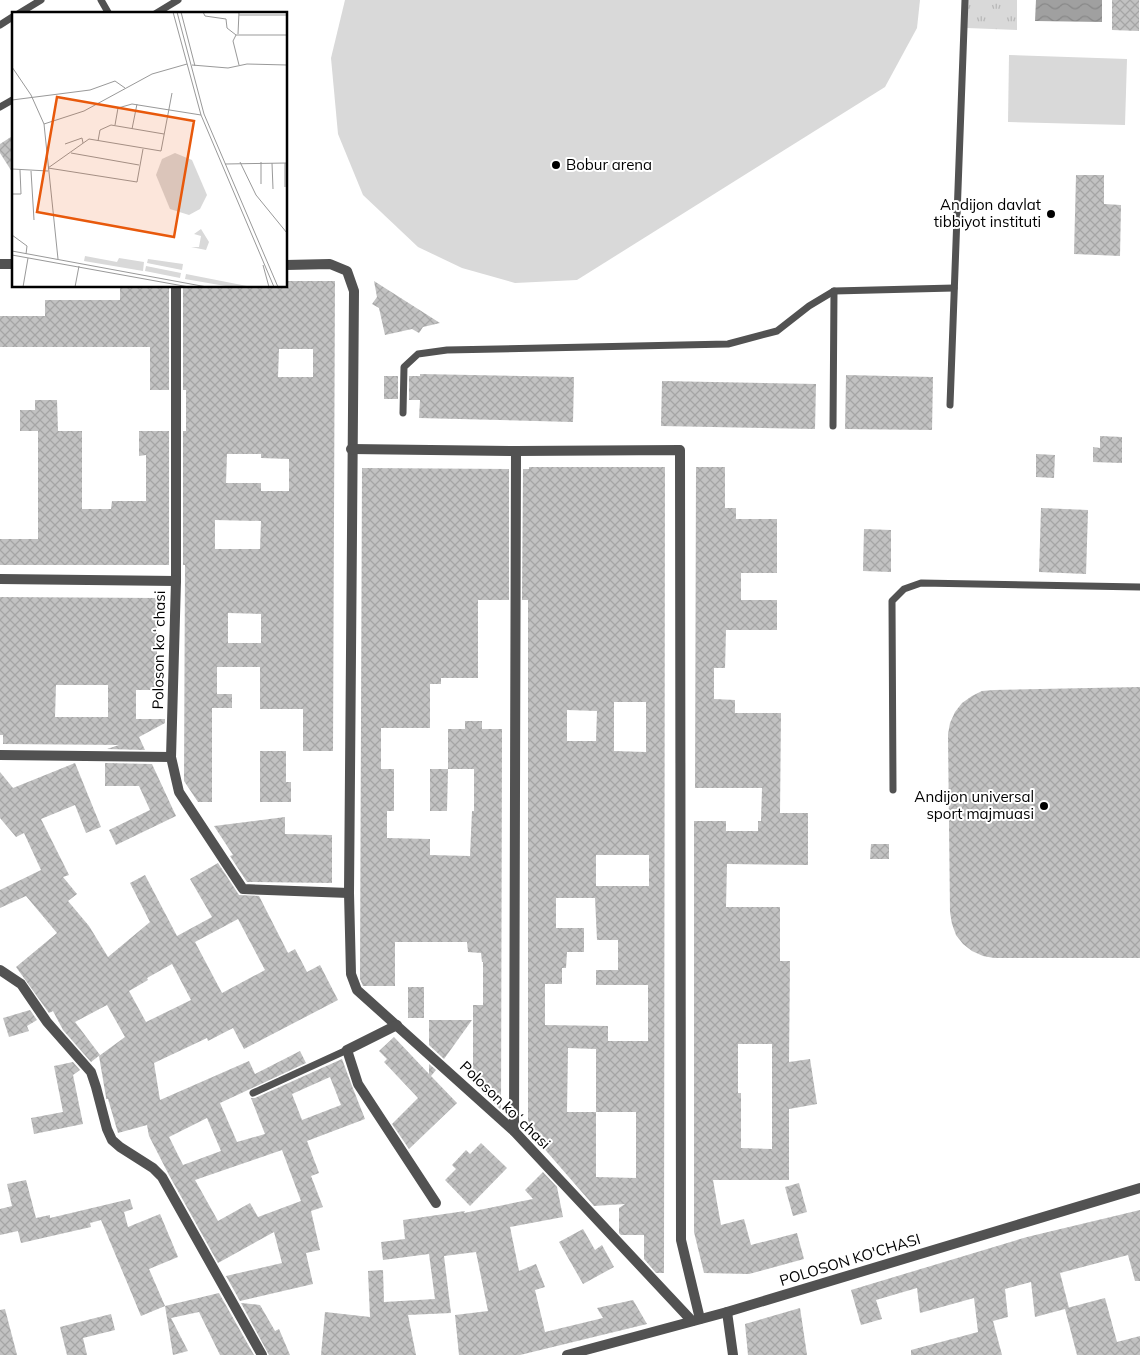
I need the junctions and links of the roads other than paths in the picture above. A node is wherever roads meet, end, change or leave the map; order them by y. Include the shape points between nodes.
1 (41, 0) edge
2 (101, 0) edge
3 (178, 0) edge
4 (965, 0) edge
5 (21, 12) edge
6 (108, 12) edge
7 (158, 12) edge
8 (12, 17) edge
9 (0, 25) edge
10 (12, 100) edge
11 (0, 107) edge
12 (288, 265) edge
13 (176, 288) edge
14 (954, 288) junction
15 (834, 291) junction
16 (950, 405) dead end
17 (403, 413) dead end
18 (833, 426) dead end
19 (351, 448) junction
20 (516, 451) junction
21 (0, 579) edge
22 (176, 581) junction
23 (1140, 587) edge
24 (0, 755) edge
25 (171, 757) junction
26 (893, 790) dead end
27 (349, 893) junction
28 (0, 970) edge
29 (397, 1025) junction
30 (347, 1050) junction
31 (253, 1093) dead end
32 (514, 1131) junction
33 (1140, 1188) edge
34 (436, 1203) dead end
35 (728, 1312) junction
36 (696, 1320) junction
37 (262, 1355) edge
38 (566, 1355) edge
39 (733, 1355) edge

1 - 5 lane
2 - 6 lane
3 - 7 lane
4 - 14 lane
8 - 9 lane
10 - 11 lane
12 - 19 street, Poloson koʻchasi via 330,264 347,271 354,291
13 - 22 street, Poloson koʻchasi
14 - 15 lane
14 - 16 lane
15 - 17 lane via 777,331 728,344 447,350 418,354 404,367
15 - 18 lane
19 - 20 street
19 - 27 street, Poloson koʻchasi
20 - 32 street
20 - 36 street via 680,450 681,1240
21 - 22 street
22 - 25 street, Poloson koʻchasi
23 - 26 lane via 921,583 904,588 892,601
24 - 25 street
25 - 27 street, Poloson koʻchasi via 179,792 243,889
27 - 29 street, Poloson koʻchasi via 351,974 357,990
28 - 37 street via 21,984 47,1022 91,1072 112,1140 162,1177
29 - 30 street
29 - 32 street, Poloson koʻchasi
30 - 31 lane
30 - 34 street via 358,1084
32 - 36 street, Poloson koʻchasi
33 - 35 street, POLOSON KO'CHASI
35 - 36 street, POLOSON KO'CHASI
35 - 39 street
36 - 38 street, POLOSON KO'CHASI

